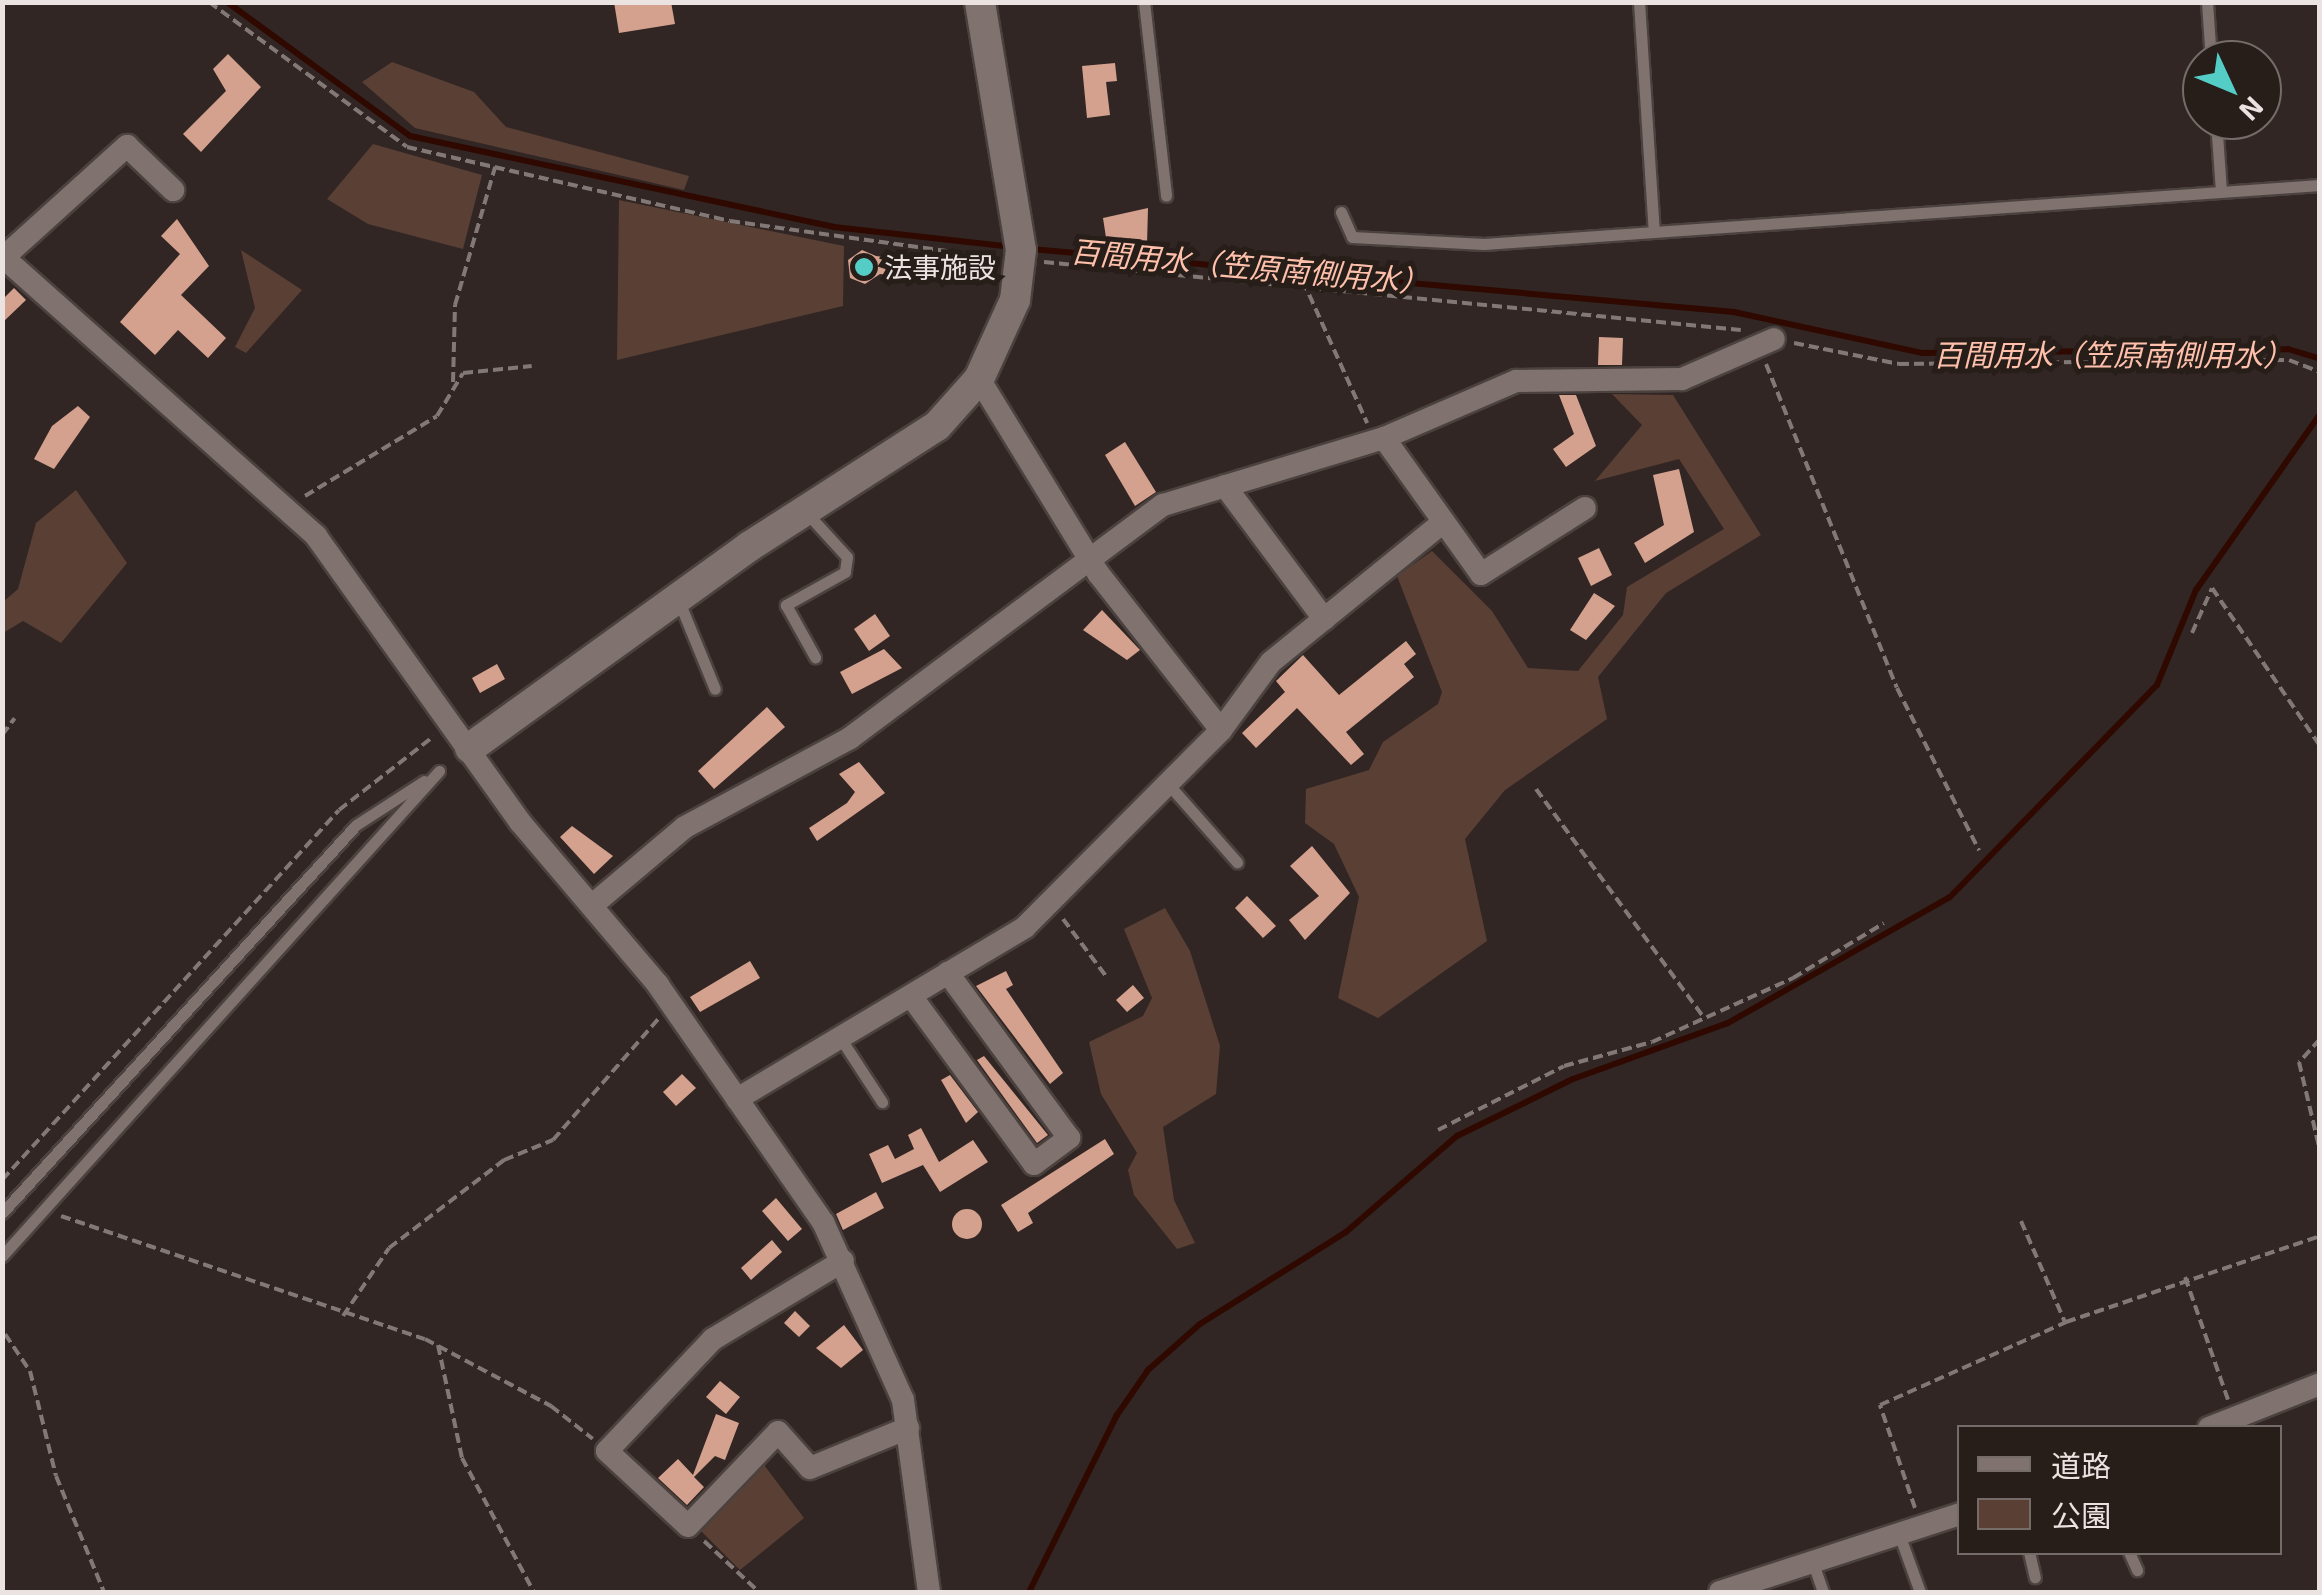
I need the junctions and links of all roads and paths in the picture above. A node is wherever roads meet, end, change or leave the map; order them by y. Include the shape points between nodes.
1 (208, 2) edge
2 (980, 2) edge
3 (1144, 2) edge
4 (1639, 2) edge
5 (2207, 2) edge
6 (2210, 40) edge
7 (2218, 140) edge
8 (494, 167) junction
9 (2320, 185) edge
10 (173, 190) dead end
11 (2222, 192) junction
12 (1166, 196) dead end
13 (1341, 212) dead end
14 (1654, 232) junction
15 (4, 256) edge
16 (1020, 260) junction
17 (1303, 281) junction
18 (1766, 342) junction
19 (532, 366) dead end
20 (2320, 372) edge
21 (979, 378) junction
22 (454, 382) junction
23 (1380, 440) junction
24 (1225, 486) junction
25 (288, 506) junction
26 (1585, 508) dead end
27 (805, 511) junction
28 (1442, 523) junction
29 (1088, 556) junction
30 (678, 599) junction
31 (1324, 619) junction
32 (2192, 633) dead end
33 (815, 656) dead end
34 (715, 689) dead end
35 (16, 718) dead end
36 (450, 722) junction
37 (1221, 730) junction
38 (2, 735) edge
39 (2320, 746) edge
40 (470, 748) junction
41 (1169, 785) junction
42 (1536, 789) dead end
43 (1980, 850) dead end
44 (1237, 862) dead end
45 (596, 902) junction
46 (1051, 903) junction
47 (1884, 922) dead end
48 (948, 973) junction
49 (1106, 976) dead end
50 (911, 996) junction
51 (671, 1004) junction
52 (1704, 1018) junction
53 (840, 1036) junction
54 (2320, 1039) edge
55 (737, 1099) junction
56 (882, 1102) dead end
57 (1438, 1130) dead end
58 (2320, 1151) edge
59 (2, 1180) edge
60 (43, 1209) junction
61 (2, 1213) edge
62 (2021, 1221) dead end
63 (2320, 1236) edge
64 (2, 1256) edge
65 (843, 1261) junction
66 (2186, 1277) junction
67 (343, 1316) junction
68 (2066, 1322) junction
69 (6, 1334) dead end
70 (438, 1345) junction
71 (2320, 1384) edge
72 (2235, 1423) edge
73 (908, 1428) junction
74 (607, 1451) junction
75 (1957, 1515) edge
76 (688, 1526) junction
77 (1910, 1531) junction
78 (2030, 1555) edge
79 (2130, 1555) edge
80 (1814, 1563) junction
81 (2138, 1570) dead end
82 (2035, 1577) dead end
83 (1764, 1586) edge
84 (104, 1592) edge
85 (534, 1592) edge
86 (759, 1592) edge
87 (929, 1592) edge
88 (1720, 1592) edge
89 (1824, 1592) edge
90 (1920, 1592) edge

1 - 8 path via 407,147
2 - 16 street
3 - 12 lane
4 - 14 lane
5 - 6 lane
7 - 11 lane
8 - 16 path via 730,222
8 - 22 path via 456,305
9 - 11 lane
10 - 15 street via 126,146
11 - 14 lane
13 - 14 lane via 1352,237 1454,244
15 - 25 street
16 - 17 path
16 - 21 street via 1015,300
17 - 18 path via 1713,323
17 - 23 path
18 - 20 path via 1899,364 2289,360
18 - 23 street via 1682,379 1516,381
18 - 43 path via 1897,688
19 - 22 path
21 - 27 street via 937,426
21 - 29 street
22 - 25 path via 437,416
23 - 24 street
23 - 28 street
24 - 29 street via 1164,505
24 - 31 street
25 - 36 street
26 - 28 street via 1482,574
27 - 30 street
27 - 33 lane via 847,557 846,572 786,605
28 - 31 street
29 - 37 street
29 - 45 street via 850,738 685,827
30 - 34 lane
30 - 40 street
31 - 37 street via 1242,690
32 - 39 path via 2212,588
35 - 38 path
36 - 40 street
36 - 59 path via 339,810
37 - 41 street
40 - 45 street via 520,822
41 - 44 lane
41 - 46 street
42 - 52 path
45 - 51 street
46 - 48 street
46 - 49 path
47 - 52 path
48 - 50 street
48 - 50 street via 1070,1138 1034,1164
50 - 53 street
51 - 55 street
51 - 67 path via 553,1140 504,1160 389,1248
52 - 57 path via 1564,1066
53 - 55 street
53 - 56 lane
54 - 58 path via 2299,1062
55 - 65 street
60 - 61 lane via 439,772 356,825
60 - 64 lane
60 - 67 path
62 - 68 path
63 - 66 path
65 - 73 street via 877,1327
65 - 74 street via 713,1339
66 - 68 path
66 - 72 path
67 - 70 path
68 - 77 path via 1880,1405
69 - 84 path via 30,1371 56,1476
70 - 74 path via 551,1406
70 - 85 path via 462,1458
71 - 72 street
73 - 76 street via 810,1468 778,1432
73 - 87 street
74 - 76 street
75 - 77 street
76 - 86 path
77 - 80 street
77 - 90 lane
78 - 82 lane
79 - 81 lane
80 - 83 street
80 - 89 lane
83 - 88 street

